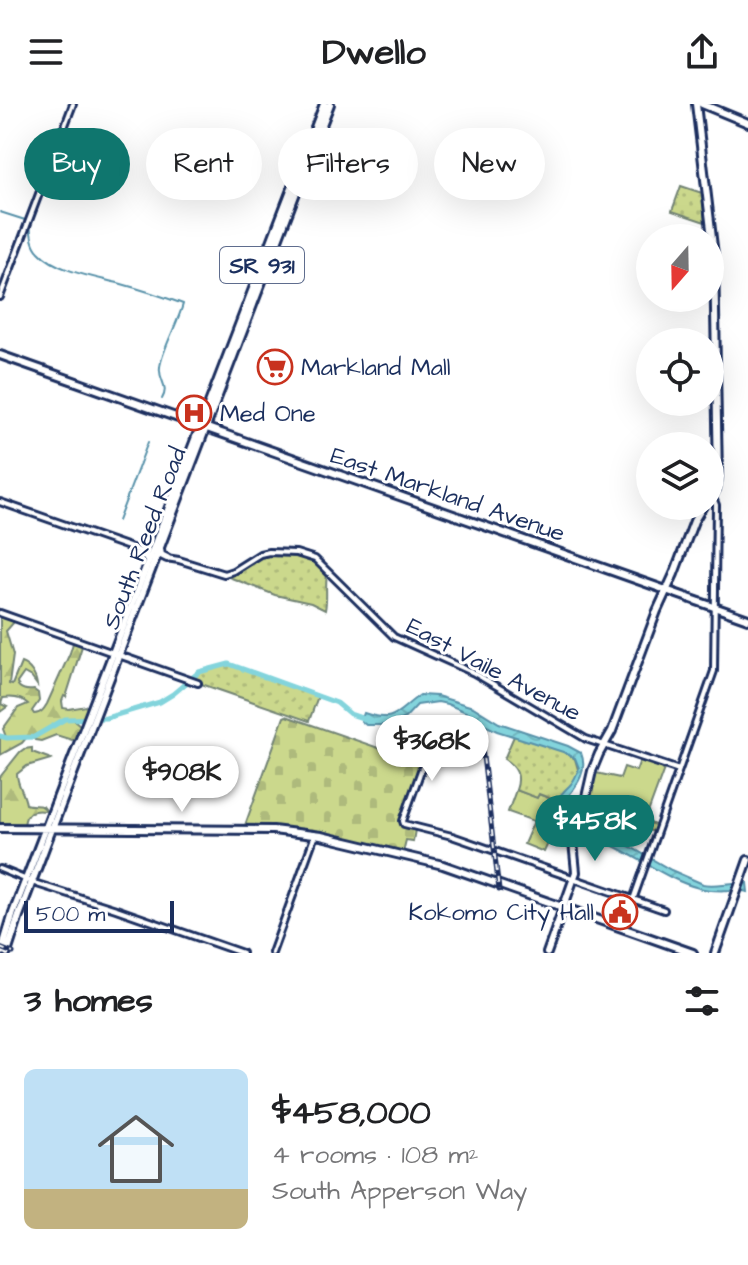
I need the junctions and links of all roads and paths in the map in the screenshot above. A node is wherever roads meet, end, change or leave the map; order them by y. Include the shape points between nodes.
1 (73, 104) edge
2 (324, 104) edge
3 (330, 104) edge
4 (696, 104) edge
5 (702, 104) edge
6 (748, 123) edge
7 (0, 297) edge
8 (0, 355) edge
9 (203, 427) junction
10 (716, 432) edge
11 (0, 502) edge
12 (698, 520) edge
13 (716, 520) edge
14 (718, 520) edge
15 (160, 545) junction
16 (140, 552) junction
17 (153, 556) junction
18 (167, 558) junction
19 (148, 562) junction
20 (667, 590) junction
21 (715, 607) junction
22 (0, 613) edge
23 (748, 619) edge
24 (116, 653) junction
25 (198, 683) dead end
26 (605, 745) junction
27 (424, 762) dead end
28 (679, 770) junction
29 (0, 828) edge
30 (49, 829) junction
31 (315, 835) junction
32 (747, 865) edge
33 (0, 869) edge
34 (35, 873) junction
35 (576, 878) junction
36 (27, 882) junction
37 (41, 884) junction
38 (634, 899) junction
39 (565, 908) junction
40 (664, 910) dead end
41 (623, 928) junction
42 (716, 952) edge
43 (1, 953) edge
44 (7, 953) edge
45 (242, 953) edge
46 (272, 953) edge
47 (549, 953) edge
48 (693, 953) edge

1 - 7 street
2 - 9 main road, South Reed Road / SR 931
3 - 9 main road, South Reed Road / SR 931
4 - 10 main road via 714,255
5 - 6 main road
8 - 9 main road, East Markland Avenue
9 - 15 main road, South Reed Road / SR 931
9 - 17 main road, South Reed Road / SR 931
9 - 20 main road, East Markland Avenue
11 - 16 street, East Vaile Avenue
12 - 20 main road
13 - 21 street
14 - 21 street
15 - 17 main road, South Reed Road / SR 931
15 - 18 main road
16 - 17 street, East Vaile Avenue
16 - 19 main road
17 - 18 street, East Vaile Avenue
17 - 19 main road, South Reed Road / SR 931
17 - 24 main road, South Reed Road / SR 931
18 - 26 street, East Vaile Avenue via 221,574 269,552 315,559 394,637 474,673
19 - 24 main road, South Reed Road / SR 931
20 - 21 main road, East Markland Avenue
20 - 26 main road
21 - 23 main road, East Markland Avenue
21 - 28 street via 714,671
22 - 24 street
24 - 25 street
24 - 30 main road, South Reed Road / SR 931
26 - 28 street, East Vaile Avenue
26 - 35 main road via 575,838 580,867
27 - 35 street via 403,823
28 - 38 street
29 - 30 main road
30 - 31 main road via 273,830
30 - 34 main road, SR 931
30 - 36 main road, SR 931
31 - 39 main road via 443,865
31 - 46 street
32 - 42 main road
33 - 36 street
34 - 36 main road, SR 931
34 - 37 street
35 - 38 street
35 - 39 main road
36 - 37 street
36 - 43 main road, SR 931
36 - 44 main road, SR 931
37 - 45 street
38 - 40 street
38 - 41 street
39 - 41 main road
39 - 47 main road
41 - 48 main road

